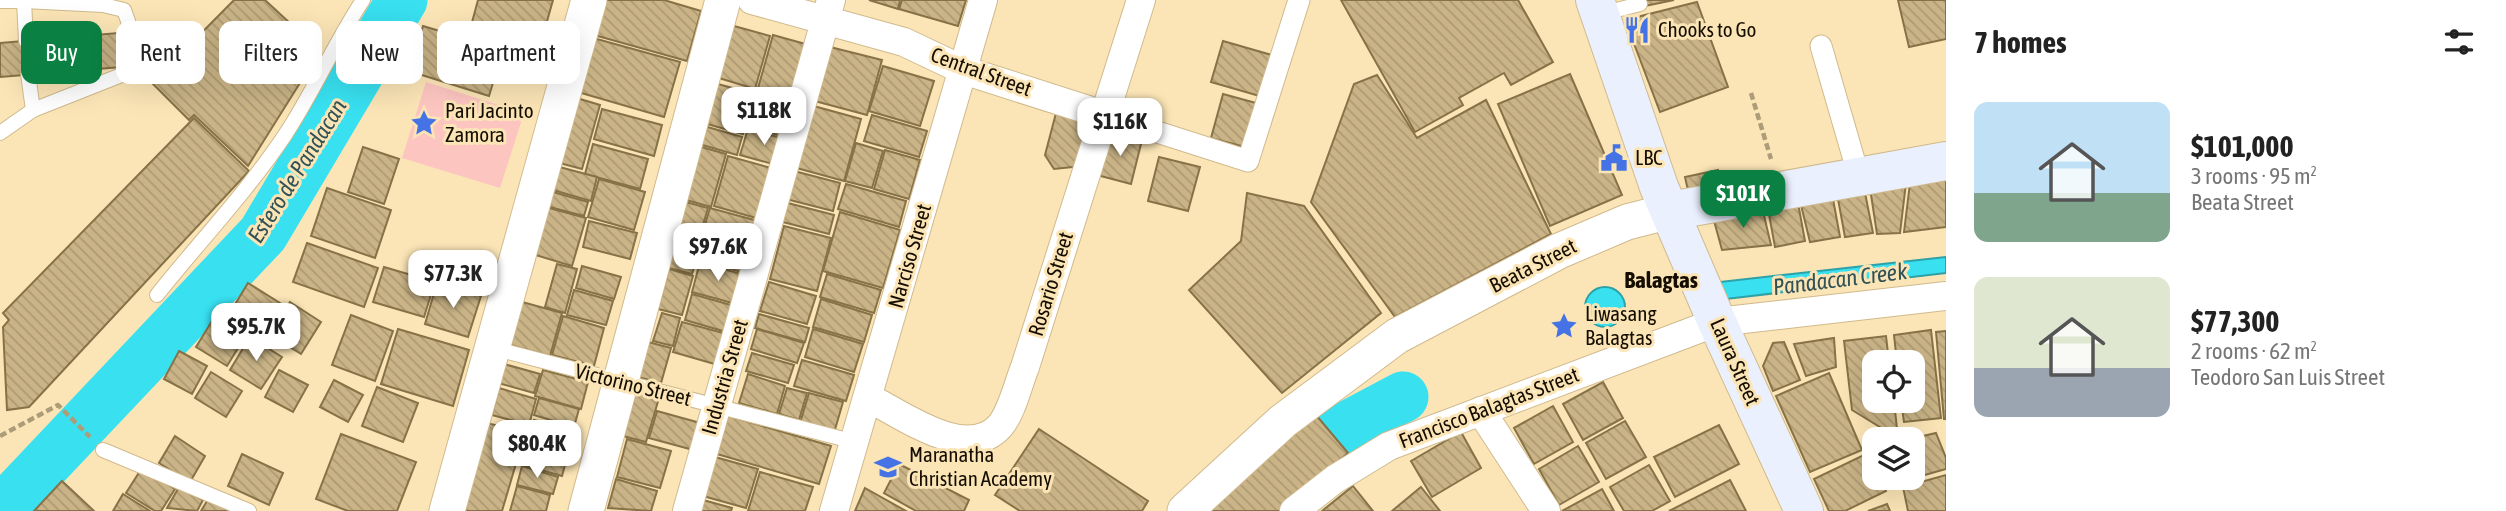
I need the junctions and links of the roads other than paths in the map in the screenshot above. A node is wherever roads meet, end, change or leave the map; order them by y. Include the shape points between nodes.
1 (363, 0) edge
2 (589, 0) edge
3 (723, 0) edge
4 (752, 0) edge
5 (983, 0) edge
6 (1141, 0) edge
7 (1299, 0) edge
8 (0, 1) edge
9 (24, 1) edge
10 (1640, 4) dead end
11 (1597, 7) edge
12 (828, 9) edge
13 (25, 21) edge
14 (1821, 46) dead end
15 (963, 70) junction
16 (29, 84) edge
17 (33, 110) junction
18 (1104, 115) junction
19 (0, 133) edge
20 (1946, 161) edge
21 (1859, 177) junction
22 (1674, 219) junction
23 (157, 295) dead end
24 (1946, 296) edge
25 (1711, 308) junction
26 (493, 348) junction
27 (622, 383) junction
28 (869, 398) junction
29 (717, 406) junction
30 (1481, 411) junction
31 (855, 443) junction
32 (103, 450) road end
33 (249, 511) edge
34 (447, 511) edge
35 (586, 511) edge
36 (687, 511) edge
37 (834, 511) edge
38 (1185, 511) edge
39 (1294, 511) edge
40 (1546, 511) edge
41 (1804, 511) edge

1 - 23 lane via 255,177
2 - 26 street
3 - 27 street
4 - 12 street, Central Street
5 - 15 street, Narciso Street
6 - 18 street, Rosario Street
7 - 18 street, Central Street via 1248,161
8 - 9 lane
9 - 13 lane
9 - 17 lane via 124,10 134,35 131,63 124,74
10 - 11 lane
11 - 22 main road, Laura Street
12 - 15 street, Central Street
12 - 29 street, Industria Street
14 - 21 street
15 - 18 street, Central Street
15 - 28 street, Narciso Street
16 - 17 lane
17 - 19 lane
18 - 28 street, Rosario Street via 1025,367 1001,425 983,440 954,441
20 - 21 main road, Beata Street
21 - 22 main road, Beata Street via 1780,191
22 - 25 main road, Laura Street
22 - 38 street, Beata Street via 1627,222 1559,251 1396,337 1283,421
24 - 25 street, Francisco Balagtas Street
25 - 30 street, Francisco Balagtas Street
25 - 41 main road, Laura Street
26 - 27 lane, Victorino Street
26 - 34 street
27 - 29 lane, Victorino Street
27 - 35 street
28 - 31 street, Narciso Street
29 - 31 lane, Victorino Street
29 - 36 street, Industria Street
30 - 39 street, Francisco Balagtas Street via 1389,446
30 - 40 street
31 - 37 street, Narciso Street
32 - 33 lane

